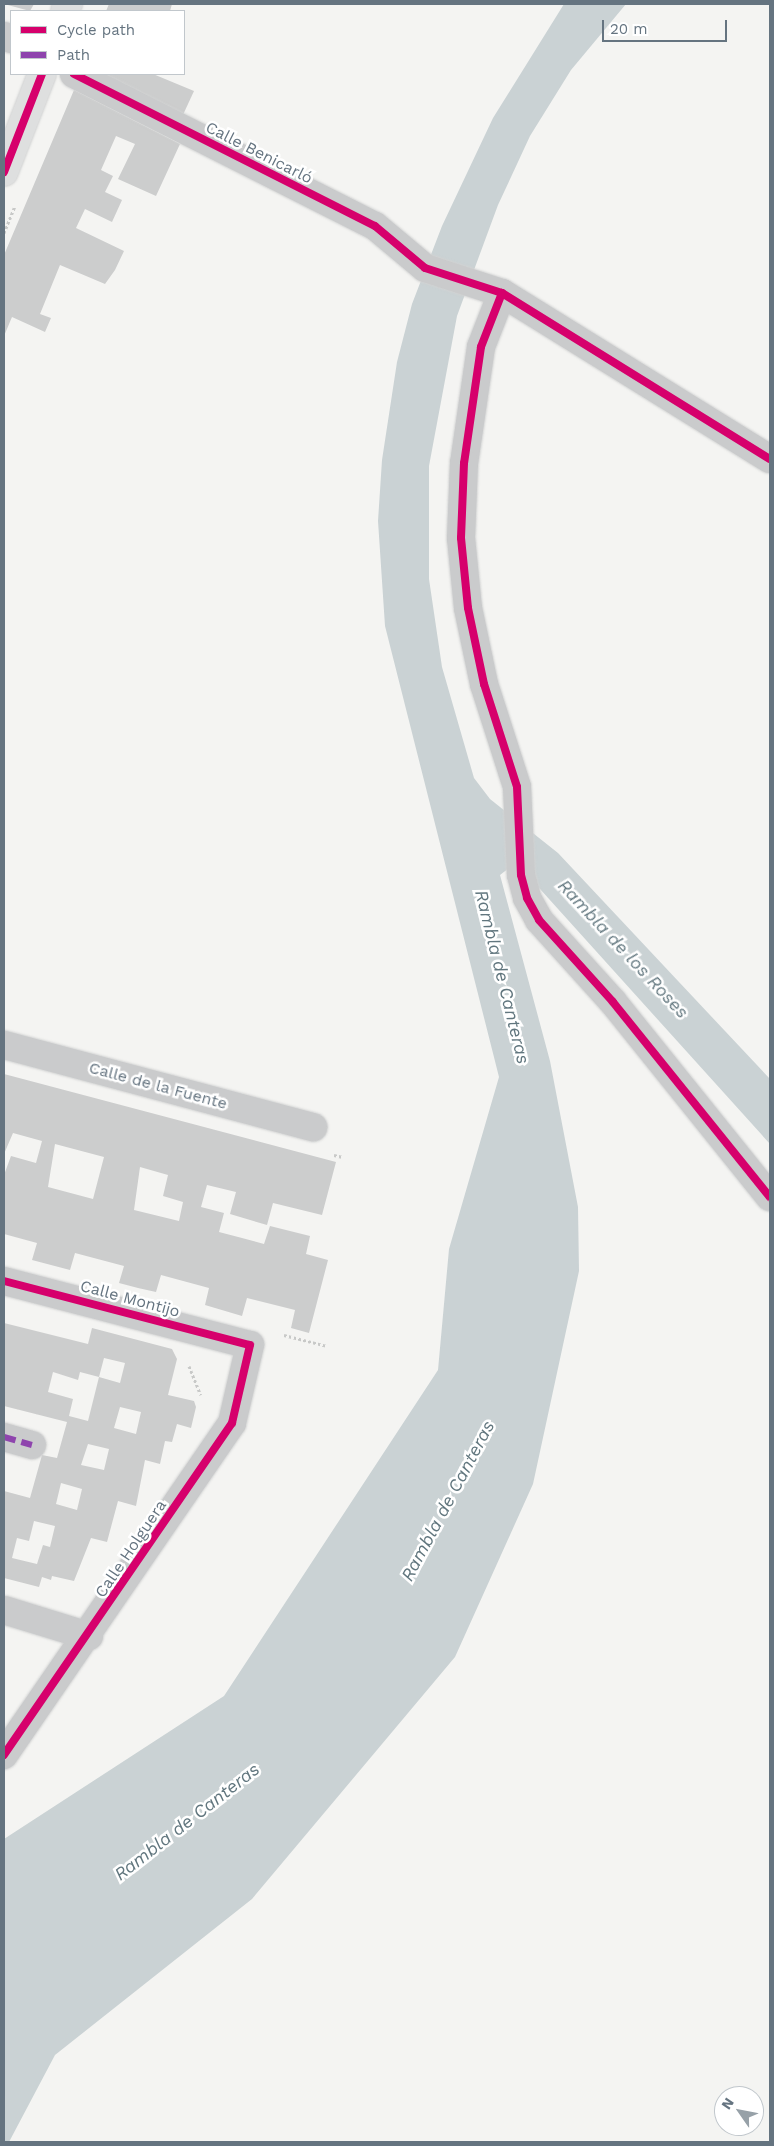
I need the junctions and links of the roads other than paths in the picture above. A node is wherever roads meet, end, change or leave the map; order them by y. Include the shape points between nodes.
1 (42, 75) edge
2 (76, 75) edge
3 (4, 172) edge
4 (502, 293) junction
5 (770, 459) edge
6 (4, 1045) edge
7 (312, 1126) dead end
8 (770, 1197) edge
9 (4, 1280) edge
10 (250, 1345) joint
11 (4, 1437) edge
12 (32, 1445) dead end
13 (4, 1610) edge
14 (89, 1636) junction
15 (4, 1754) edge

1 - 3 main road
2 - 4 street, Calle Benicarló via 375,226 425,268
4 - 5 street
4 - 8 street via 482,347 464,463 461,538 468,608 492,713 517,787 521,875 539,920 613,1002
6 - 7 street, Calle de la Fuente
9 - 10 street, Calle Montijo
10 - 14 street, Calle Holguera via 232,1423
11 - 12 street
13 - 14 street
14 - 15 street, Calle Holguera

